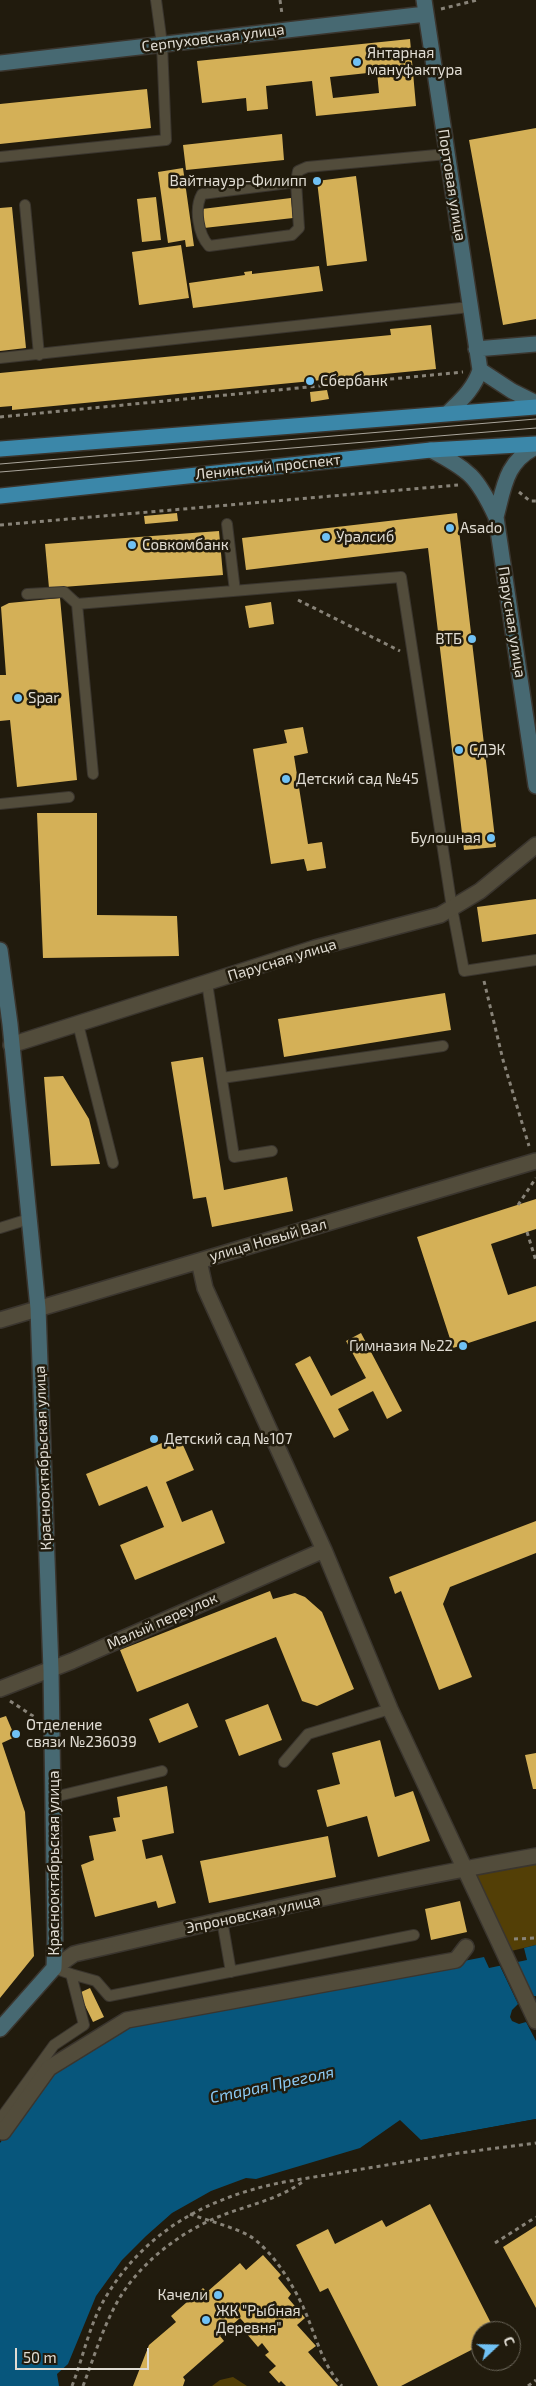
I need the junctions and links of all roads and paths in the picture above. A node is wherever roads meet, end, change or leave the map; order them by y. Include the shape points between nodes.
1 (156, 0) edge
2 (477, 0) edge
3 (425, 7) edge
4 (162, 44) junction
5 (0, 63) edge
6 (447, 154) junction
7 (0, 157) edge
8 (296, 182) junction
9 (25, 205) dead end
10 (470, 307) junction
11 (536, 344) edge
12 (476, 348) junction
13 (39, 355) junction
14 (0, 358) edge
15 (480, 370) junction
16 (536, 403) edge
17 (536, 407) edge
18 (448, 413) junction
19 (0, 417) edge
20 (536, 445) edge
21 (0, 449) edge
22 (431, 450) junction
23 (507, 479) junction
24 (477, 481) junction
25 (0, 496) edge
26 (536, 501) edge
27 (496, 516) junction
28 (227, 524) dead end
29 (0, 525) edge
30 (235, 591) junction
31 (27, 594) dead end
32 (292, 597) dead end
33 (76, 604) junction
34 (412, 658) junction
35 (92, 774) dead end
36 (536, 786) edge
37 (69, 797) dead end
38 (0, 804) edge
39 (536, 846) edge
40 (452, 908) junction
41 (0, 950) edge
42 (536, 960) edge
43 (481, 969) junction
44 (207, 983) junction
45 (78, 1024) junction
46 (11, 1046) junction
47 (443, 1046) dead end
48 (222, 1078) junction
49 (272, 1151) dead end
50 (533, 1155) edge
51 (113, 1163) dead end
52 (536, 1178) edge
53 (518, 1205) dead end
54 (29, 1219) junction
55 (0, 1228) edge
56 (527, 1232) dead end
57 (199, 1261) junction
58 (536, 1261) edge
59 (38, 1308) junction
60 (0, 1320) edge
61 (324, 1550) junction
62 (51, 1670) junction
63 (4, 1694) edge
64 (390, 1709) junction
65 (36, 1718) dead end
66 (284, 1762) dead end
67 (162, 1771) dead end
68 (54, 1797) junction
69 (536, 1856) edge
70 (465, 1869) junction
71 (222, 1920) junction
72 (414, 1935) dead end
73 (466, 1947) dead end
74 (54, 1968) junction
75 (231, 1972) junction
76 (71, 1974) junction
77 (536, 2021) edge
78 (0, 2029) edge
79 (0, 2118) edge
80 (0, 2130) edge
81 (536, 2143) edge
82 (306, 2179) junction
83 (189, 2214) junction
84 (536, 2217) edge
85 (208, 2221) junction
86 (495, 2243) dead end
87 (536, 2380) edge
88 (72, 2386) edge
89 (83, 2386) edge
90 (342, 2386) edge
91 (528, 2386) edge

1 - 4 lane
2 - 3 path
3 - 4 street, Серпуховская улица
3 - 6 street, Портовая улица
4 - 5 street, Серпуховская улица
4 - 7 lane via 166,140
6 - 8 lane via 307,167 298,171
6 - 10 street, Портовая улица
8 - 8 lane via 299,228 292,235 209,246 202,239 196,204 202,194
9 - 13 lane
10 - 12 street, Портовая улица
10 - 13 lane
11 - 12 street
12 - 15 street, Портовая улица
13 - 14 lane
15 - 16 street via 512,392
15 - 18 street via 466,395
15 - 19 path
17 - 18 main road
18 - 21 main road
20 - 22 main road, Ленинский проспект
20 - 23 street via 513,464
22 - 24 street via 463,467
22 - 25 main road, Ленинский проспект
23 - 26 path via 530,500
23 - 27 street
24 - 27 street
24 - 29 path
27 - 36 street, Парусная улица
28 - 30 lane
30 - 33 lane
30 - 34 lane via 401,577
31 - 33 lane via 64,592
32 - 34 path
33 - 35 lane
34 - 40 lane
37 - 38 lane
39 - 40 street, Парусная улица via 480,891
40 - 43 lane via 464,971
40 - 44 street, Парусная улица via 440,915 315,948
41 - 46 street, Краснооктябрьская улица
42 - 43 lane
43 - 50 path via 503,1060
44 - 45 street, Парусная улица
44 - 48 lane
45 - 46 street, Парусная улица
45 - 51 lane
46 - 54 street, Краснооктябрьская улица
47 - 48 lane
48 - 49 lane via 234,1157
50 - 57 street, улица Новый Вал
52 - 53 path
54 - 55 lane
54 - 59 street, Краснооктябрьская улица
56 - 58 path
57 - 59 street, улица Новый Вал
57 - 61 street via 205,1288
59 - 60 street, улица Новый Вал
59 - 62 street, Краснооктябрьская улица
61 - 62 street, Малый переулок
61 - 64 street
62 - 63 street, Малый переулок
62 - 68 street, Краснооктябрьская улица
63 - 65 path
64 - 66 lane via 308,1734
64 - 70 street
67 - 68 lane
68 - 74 street, Краснооктябрьская улица
69 - 70 street, Эпроновская улица
70 - 71 street, Эпроновская улица
70 - 77 street
71 - 74 street, Эпроновская улица via 74,1954
71 - 75 lane
72 - 75 lane
73 - 80 street via 456,1960 127,2020 49,2068 3,2132
74 - 76 lane
74 - 78 street, Эпроновская улица
75 - 76 lane via 109,1996 96,1980
76 - 79 lane via 84,2026 54,2045
81 - 82 path
82 - 83 path via 260,2187 224,2198
82 - 85 path via 276,2197
83 - 85 path
83 - 88 path via 150,2244 122,2273 103,2301
84 - 86 path
85 - 89 path via 168,2246 128,2285 111,2314
85 - 90 path via 249,2236 276,2263 298,2296 326,2362
87 - 91 path

